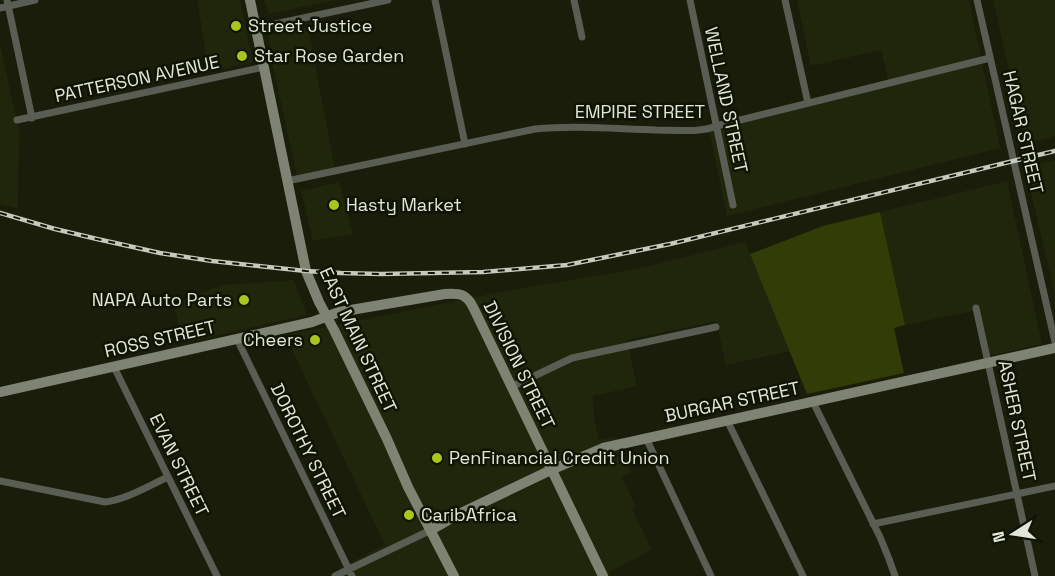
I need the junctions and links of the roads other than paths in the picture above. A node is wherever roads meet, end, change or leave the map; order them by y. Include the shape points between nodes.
1 (35, 0) edge
2 (250, 0) edge
3 (388, 0) edge
4 (435, 0) edge
5 (574, 0) edge
6 (690, 0) edge
7 (785, 0) edge
8 (977, 0) edge
9 (5, 5) edge
10 (256, 28) junction
11 (582, 37) dead end
12 (990, 58) junction
13 (264, 67) junction
14 (808, 103) junction
15 (32, 118) junction
16 (17, 120) dead end
17 (716, 126) junction
18 (465, 144) junction
19 (287, 181) junction
20 (733, 206) dead end
21 (976, 308) dead end
22 (327, 316) junction
23 (716, 327) dead end
24 (237, 339) junction
25 (1055, 342) edge
26 (1055, 348) edge
27 (989, 364) junction
28 (114, 367) junction
29 (511, 387) junction
30 (0, 392) edge
31 (813, 402) junction
32 (727, 420) junction
33 (646, 438) junction
34 (551, 470) junction
35 (403, 472) junction
36 (168, 477) junction
37 (0, 481) edge
38 (1055, 486) edge
39 (1017, 494) junction
40 (459, 514) junction
41 (873, 524) junction
42 (431, 530) junction
43 (350, 573) edge
44 (216, 576) edge
45 (335, 576) edge
46 (454, 576) edge
47 (603, 576) edge
48 (711, 576) edge
49 (803, 576) edge
50 (895, 576) edge
51 (1035, 576) edge

1 - 9 street
2 - 10 street, EAST MAIN STREET
3 - 10 street
4 - 18 street
5 - 11 street
6 - 17 street, WELLAND STREET
7 - 14 street
8 - 12 street, HAGAR STREET
9 - 15 street
10 - 13 street, EAST MAIN STREET
12 - 14 street, EMPIRE STREET
12 - 25 street, HAGAR STREET
13 - 15 street, PATTERSON AVENUE
13 - 19 street, EAST MAIN STREET
14 - 17 street, EMPIRE STREET
15 - 16 street, PATTERSON AVENUE
17 - 18 street, EMPIRE STREET via 675,130 535,129
17 - 20 street, WELLAND STREET
18 - 19 street, EMPIRE STREET
19 - 22 street, EAST MAIN STREET via 306,271
21 - 27 street, ASHER STREET
22 - 24 street, ROSS STREET
22 - 29 street, DIVISION STREET via 461,294 471,302
22 - 35 street, EAST MAIN STREET
23 - 29 street via 572,358
24 - 28 street, ROSS STREET
24 - 43 street, DOROTHY STREET
26 - 27 street, BURGAR STREET
27 - 31 street, BURGAR STREET
27 - 39 street, ASHER STREET
28 - 30 street, ROSS STREET
28 - 36 street, EVAN STREET
29 - 34 street, DIVISION STREET
31 - 32 street, BURGAR STREET
31 - 41 street
32 - 33 street, BURGAR STREET
32 - 49 street
33 - 34 street, BURGAR STREET via 601,448
33 - 48 street
34 - 40 street, BURGAR STREET
34 - 47 street, DIVISION STREET
35 - 40 street via 429,513 439,518
35 - 42 street, EAST MAIN STREET
36 - 37 street via 105,502
36 - 44 street, EVAN STREET
38 - 39 street
39 - 41 street
39 - 51 street, ASHER STREET
40 - 42 street, BURGAR STREET
41 - 50 street
42 - 43 street
42 - 46 street, EAST MAIN STREET
43 - 45 street

